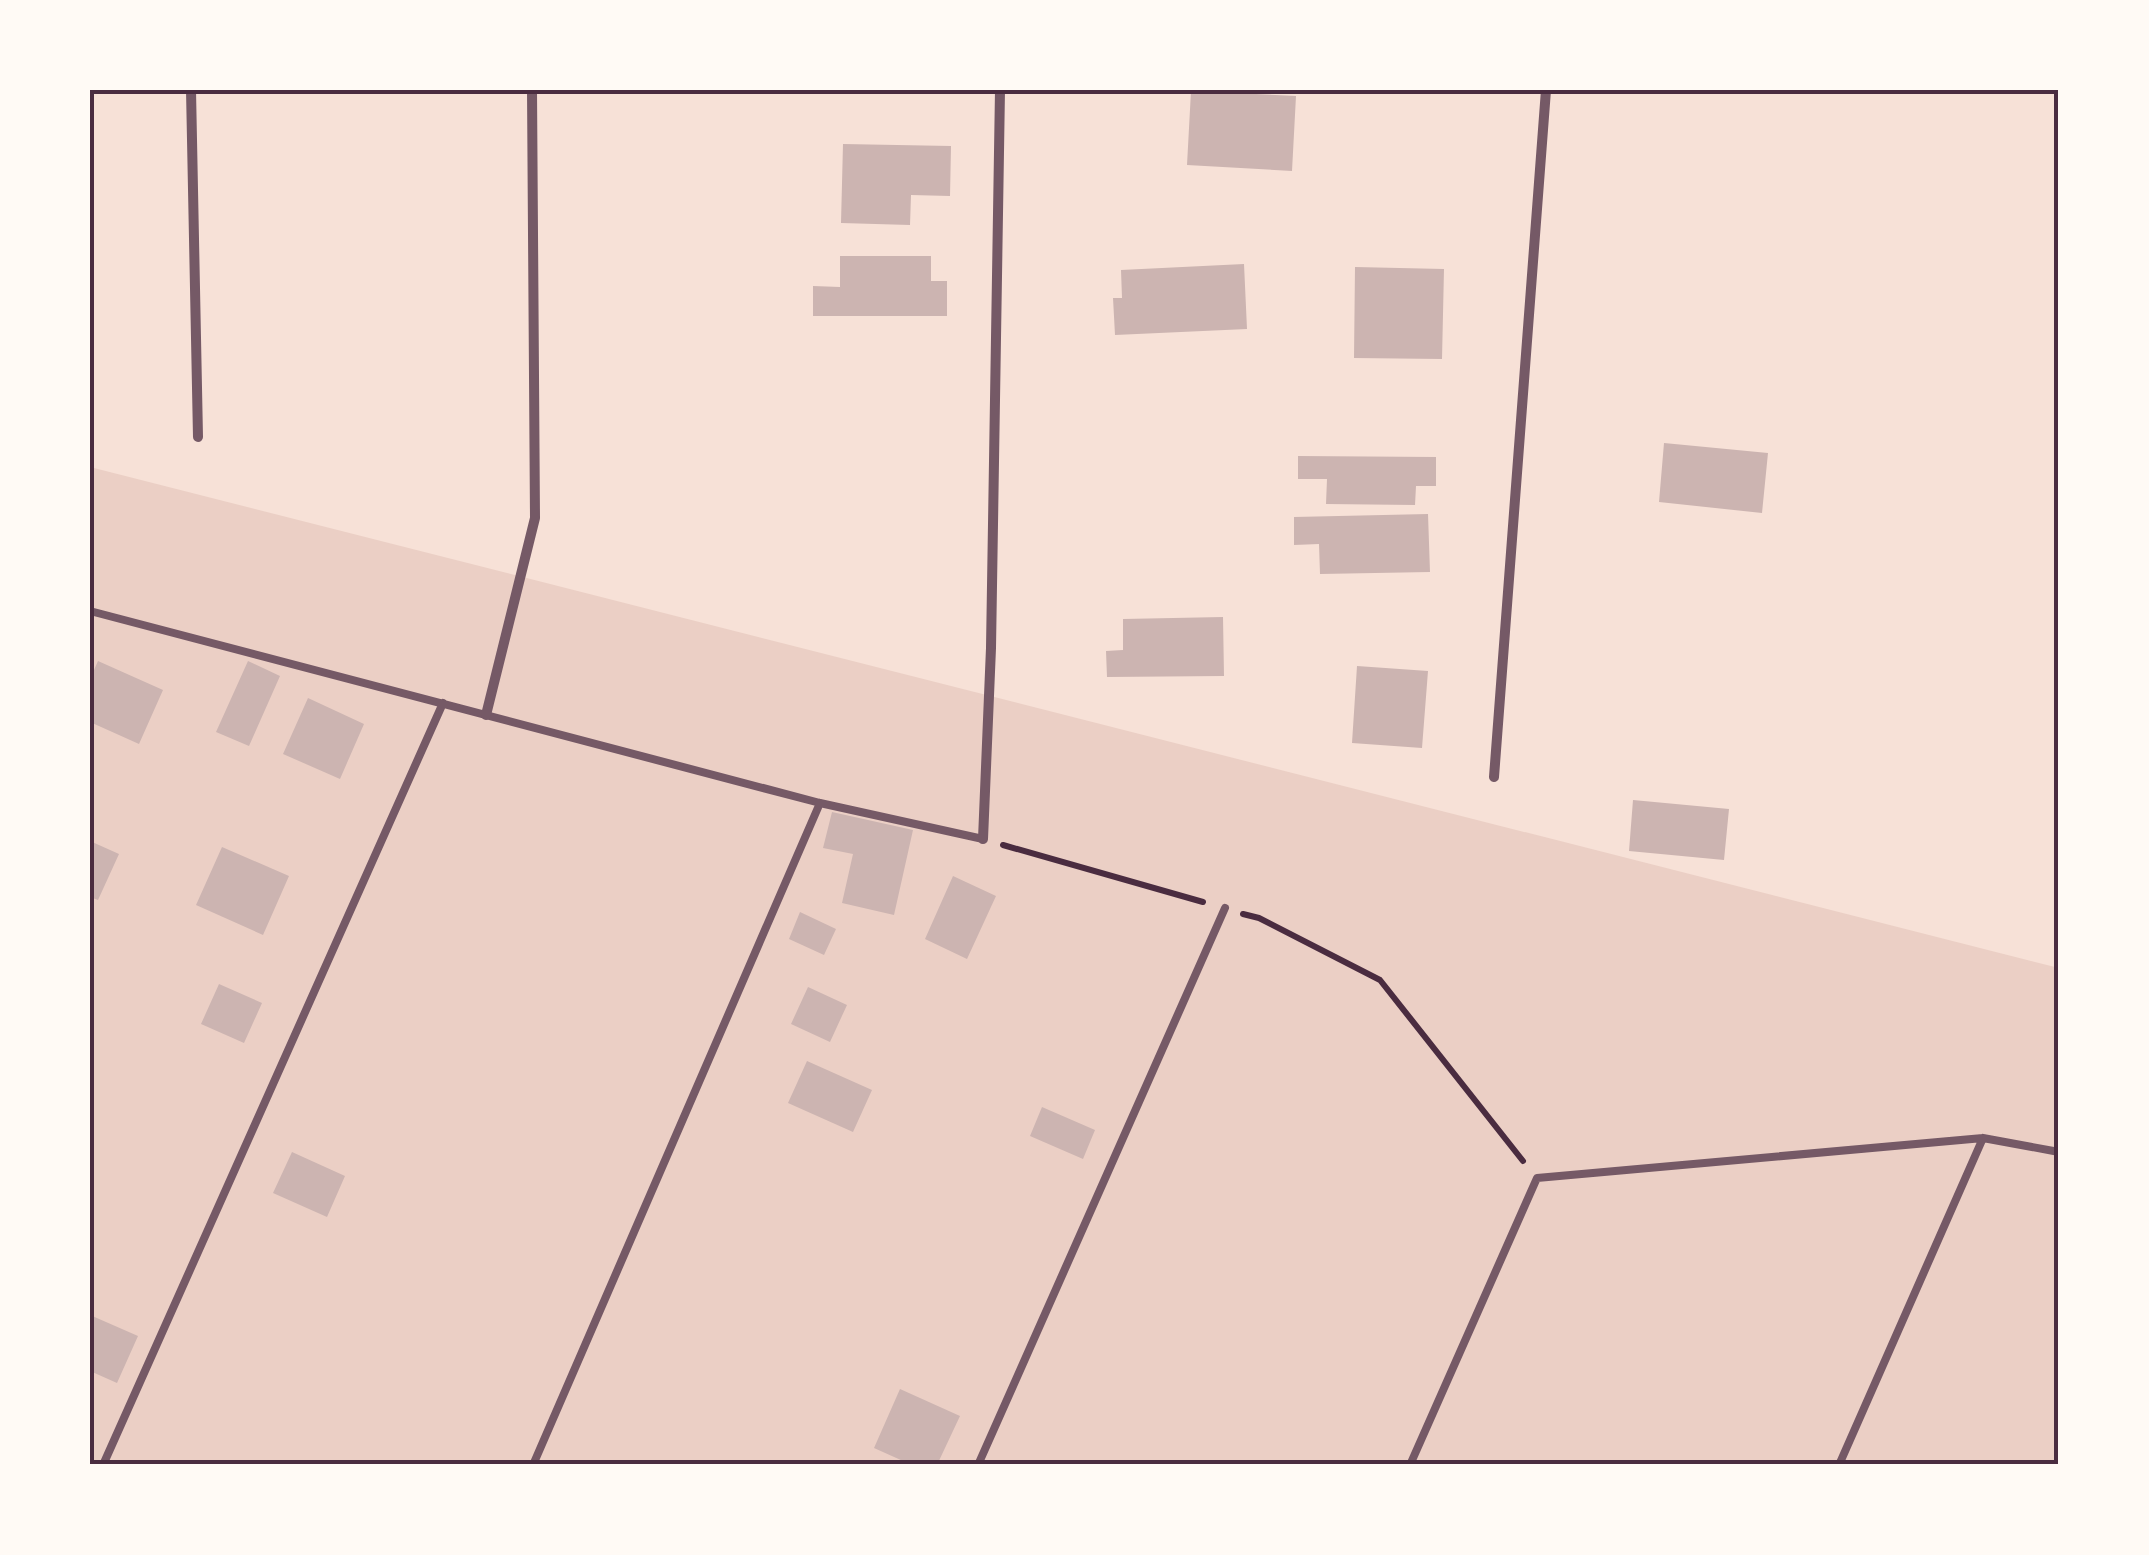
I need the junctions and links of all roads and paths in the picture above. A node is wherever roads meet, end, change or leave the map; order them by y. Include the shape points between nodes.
1 (191, 90) edge
2 (532, 90) edge
3 (1000, 90) edge
4 (1546, 90) edge
5 (198, 437) dead end
6 (90, 611) edge
7 (443, 703) junction
8 (486, 715) junction
9 (1494, 777) dead end
10 (820, 803) junction
11 (982, 839) junction
12 (1224, 908) junction
13 (1983, 1138) junction
14 (2059, 1152) edge
15 (1537, 1178) junction
16 (102, 1465) edge
17 (532, 1465) edge
18 (978, 1465) edge
19 (1410, 1465) edge
20 (1839, 1465) edge

1 - 5 street
2 - 8 street via 535,518
3 - 11 street
4 - 9 street
6 - 7 lane
7 - 8 lane
7 - 16 lane
8 - 10 lane
10 - 11 lane
10 - 17 lane
11 - 12 path
12 - 15 path via 1259,918 1380,980
12 - 18 lane
13 - 14 lane
13 - 15 lane
13 - 20 lane
15 - 19 lane

